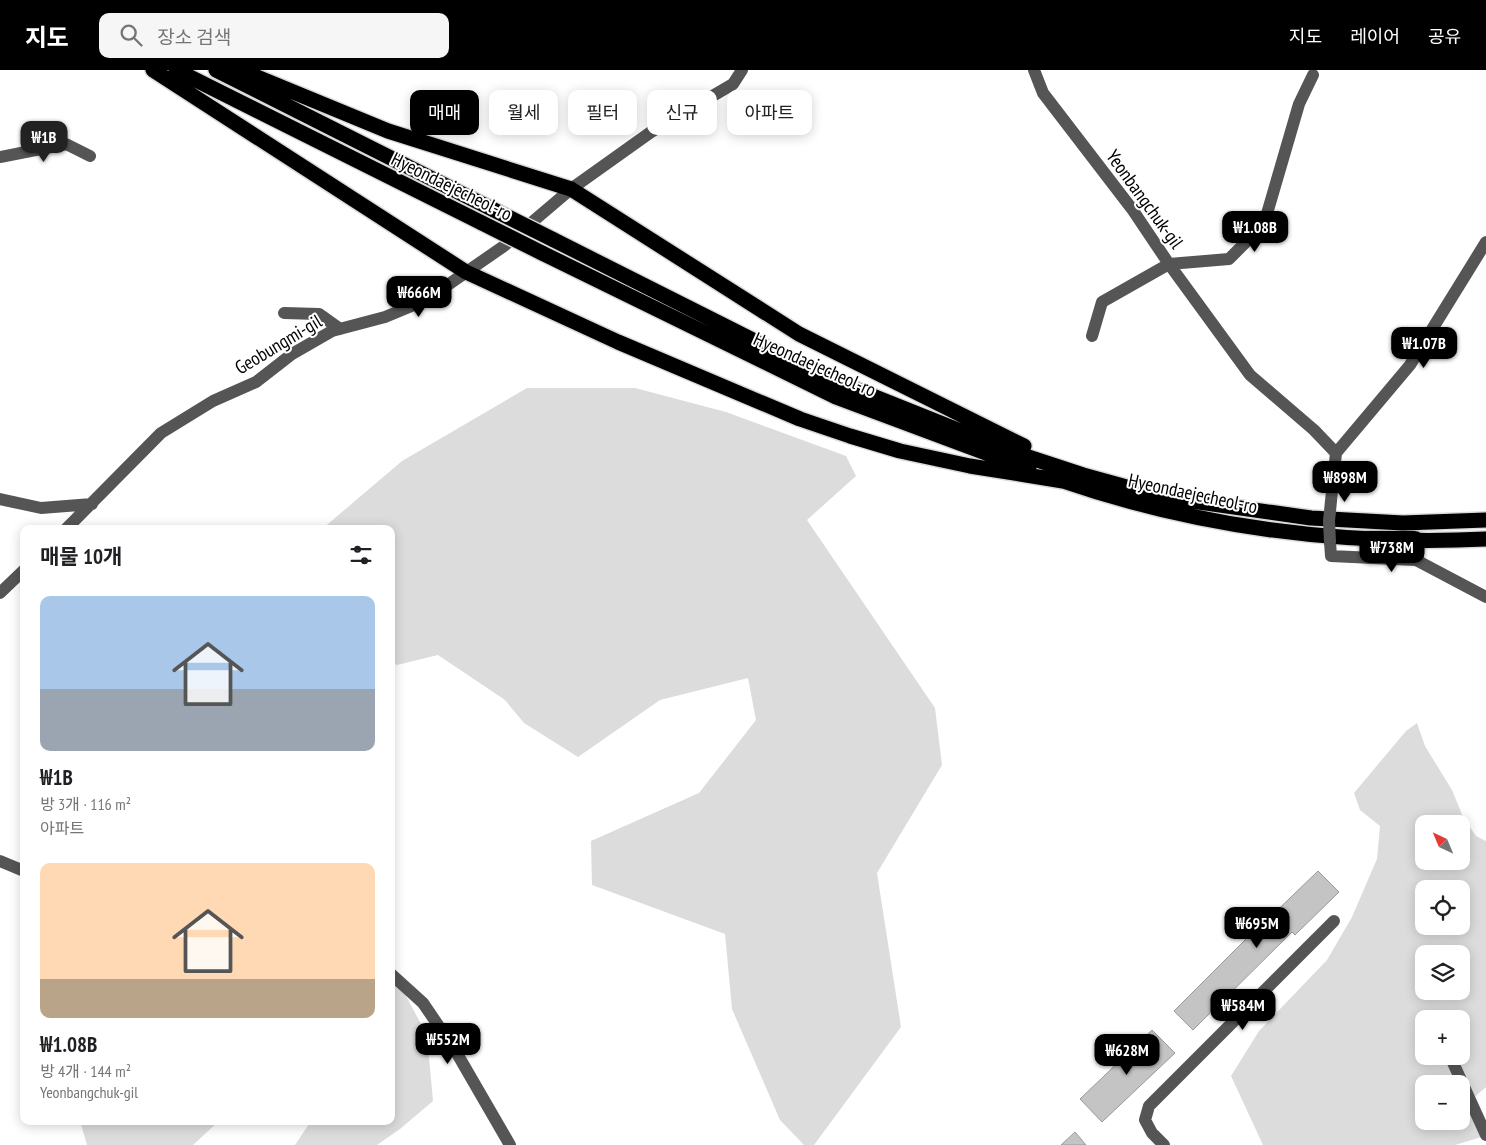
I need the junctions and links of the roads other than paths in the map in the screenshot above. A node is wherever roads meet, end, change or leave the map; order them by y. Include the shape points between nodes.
1 (153, 70) edge
2 (176, 70) edge
3 (216, 70) edge
4 (240, 70) edge
5 (742, 70) edge
6 (1034, 70) edge
7 (1313, 75) dead end
8 (90, 156) dead end
9 (0, 157) edge
10 (570, 190) junction
11 (1486, 242) edge
12 (1169, 264) junction
13 (466, 272) junction
14 (284, 313) dead end
15 (340, 329) junction
16 (1092, 336) dead end
17 (1336, 454) junction
18 (1072, 478) junction
19 (0, 499) edge
20 (92, 504) junction
21 (1486, 520) edge
22 (70, 525) edge
23 (1486, 539) edge
24 (20, 574) edge
25 (0, 593) edge
26 (1486, 597) edge
27 (0, 861) edge
28 (20, 869) edge
29 (1334, 920) dead end
30 (395, 978) edge
31 (1454, 1065) edge
32 (1486, 1135) edge
33 (508, 1145) edge
34 (1164, 1145) edge

1 - 13 highway
2 - 18 highway, Hyeondaejecheol-ro, bridge via 836,397 947,440
3 - 18 highway, Hyeondaejecheol-ro, bridge via 830,379
4 - 10 highway via 388,131
5 - 10 street, Geobungmi-gil via 733,84 651,132
6 - 12 street, Yeonbangchuk-gil via 1043,93 1132,209
7 - 12 street via 1299,104 1264,224 1229,259
8 - 9 street via 66,144
10 - 13 street, Geobungmi-gil via 504,246
10 - 18 highway via 799,334
11 - 17 street via 1410,365
12 - 16 street via 1102,302
12 - 17 street, Yeonbangchuk-gil via 1250,375 1314,430
13 - 15 street, Geobungmi-gil via 426,300 385,317
13 - 18 highway via 618,342 800,419 900,451 970,466
14 - 15 street via 319,314
15 - 20 street, Geobungmi-gil via 292,354 256,382 213,401 161,433
17 - 26 street, bridge via 1329,521 1331,556 1416,560
18 - 21 highway, Hyeondaejecheol-ro via 1163,497 1311,518 1403,523
18 - 23 highway, Hyeondaejecheol-ro via 1155,508 1220,523 1365,538
19 - 20 street via 41,508
20 - 22 street, Geobungmi-gil
24 - 25 street
27 - 28 street
29 - 34 street via 1150,1106 1145,1120
30 - 33 street via 423,1003 455,1050
31 - 32 street

